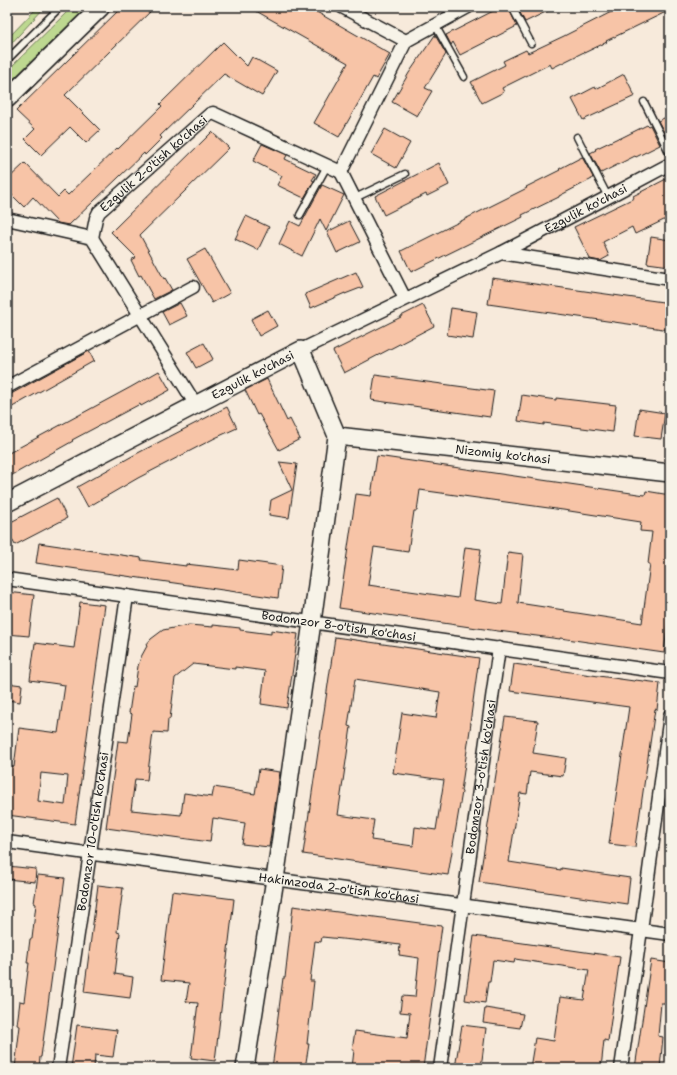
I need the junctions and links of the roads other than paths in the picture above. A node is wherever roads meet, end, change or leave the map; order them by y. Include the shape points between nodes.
1 (60, 7) edge
2 (101, 7) edge
3 (342, 7) edge
4 (468, 7) edge
5 (512, 7) edge
6 (436, 25) junction
7 (406, 41) junction
8 (531, 43) dead end
9 (7, 60) edge
10 (464, 77) dead end
11 (7, 99) edge
12 (644, 102) dead end
13 (577, 137) dead end
14 (670, 154) edge
15 (670, 164) edge
16 (327, 166) junction
17 (341, 172) junction
18 (405, 174) dead end
19 (608, 197) junction
20 (355, 198) junction
21 (300, 215) dead end
22 (7, 219) edge
23 (92, 238) junction
24 (501, 253) junction
25 (670, 279) edge
26 (193, 287) dead end
27 (405, 299) junction
28 (139, 315) junction
29 (301, 350) junction
30 (7, 387) edge
31 (196, 406) junction
32 (336, 436) junction
33 (670, 473) edge
34 (7, 503) edge
35 (7, 579) edge
36 (127, 596) junction
37 (312, 622) junction
38 (499, 648) junction
39 (670, 673) edge
40 (670, 715) edge
41 (7, 842) edge
42 (90, 853) junction
43 (275, 879) junction
44 (463, 905) junction
45 (641, 930) junction
46 (670, 934) edge
47 (58, 1068) edge
48 (245, 1068) edge
49 (440, 1068) edge
50 (621, 1068) edge

1 - 9 lane
2 - 11 street
3 - 7 street
4 - 6 street
5 - 8 lane
6 - 7 street
6 - 10 lane
7 - 17 street
12 - 14 lane
13 - 19 lane
15 - 19 street, Ezgulik ko'chasi
16 - 17 street, Ezgulik 2-o'tish ko'chasi
16 - 21 lane
16 - 23 street, Ezgulik 2-o'tish ko'chasi via 213,113 99,212
17 - 20 street
18 - 20 lane
19 - 24 street, Ezgulik ko'chasi
20 - 27 street
22 - 23 street
23 - 28 street
24 - 25 street
24 - 27 street, Ezgulik ko'chasi
26 - 28 street
27 - 29 street, Ezgulik ko'chasi
28 - 30 street
28 - 31 street
29 - 31 street, Ezgulik ko'chasi
29 - 32 street
31 - 34 street, Ezgulik ko'chasi
32 - 33 street, Nizomiy ko'chasi
32 - 37 street
35 - 36 street, Bodomzor 8-o'tish ko'chasi
36 - 37 street, Bodomzor 8-o'tish ko'chasi
36 - 42 street, Bodomzor 10-o'tish ko'chasi
37 - 38 street, Bodomzor 8-o'tish ko'chasi
37 - 43 street
38 - 39 street, Bodomzor 8-o'tish ko'chasi
38 - 44 street, Bodomzor 3-o'tish ko'chasi
40 - 45 street
41 - 42 street, Hakimzoda 2-o'tish ko'chasi
42 - 43 street, Hakimzoda 2-o'tish ko'chasi
42 - 47 street, Bodomzor 10-o'tish ko'chasi
43 - 44 street, Hakimzoda 2-o'tish ko'chasi
43 - 48 street
44 - 45 street, Hakimzoda 2-o'tish ko'chasi
44 - 49 street, Bodomzor 3-o'tish ko'chasi
45 - 46 street, Hakimzoda 2-o'tish ko'chasi
45 - 50 street

